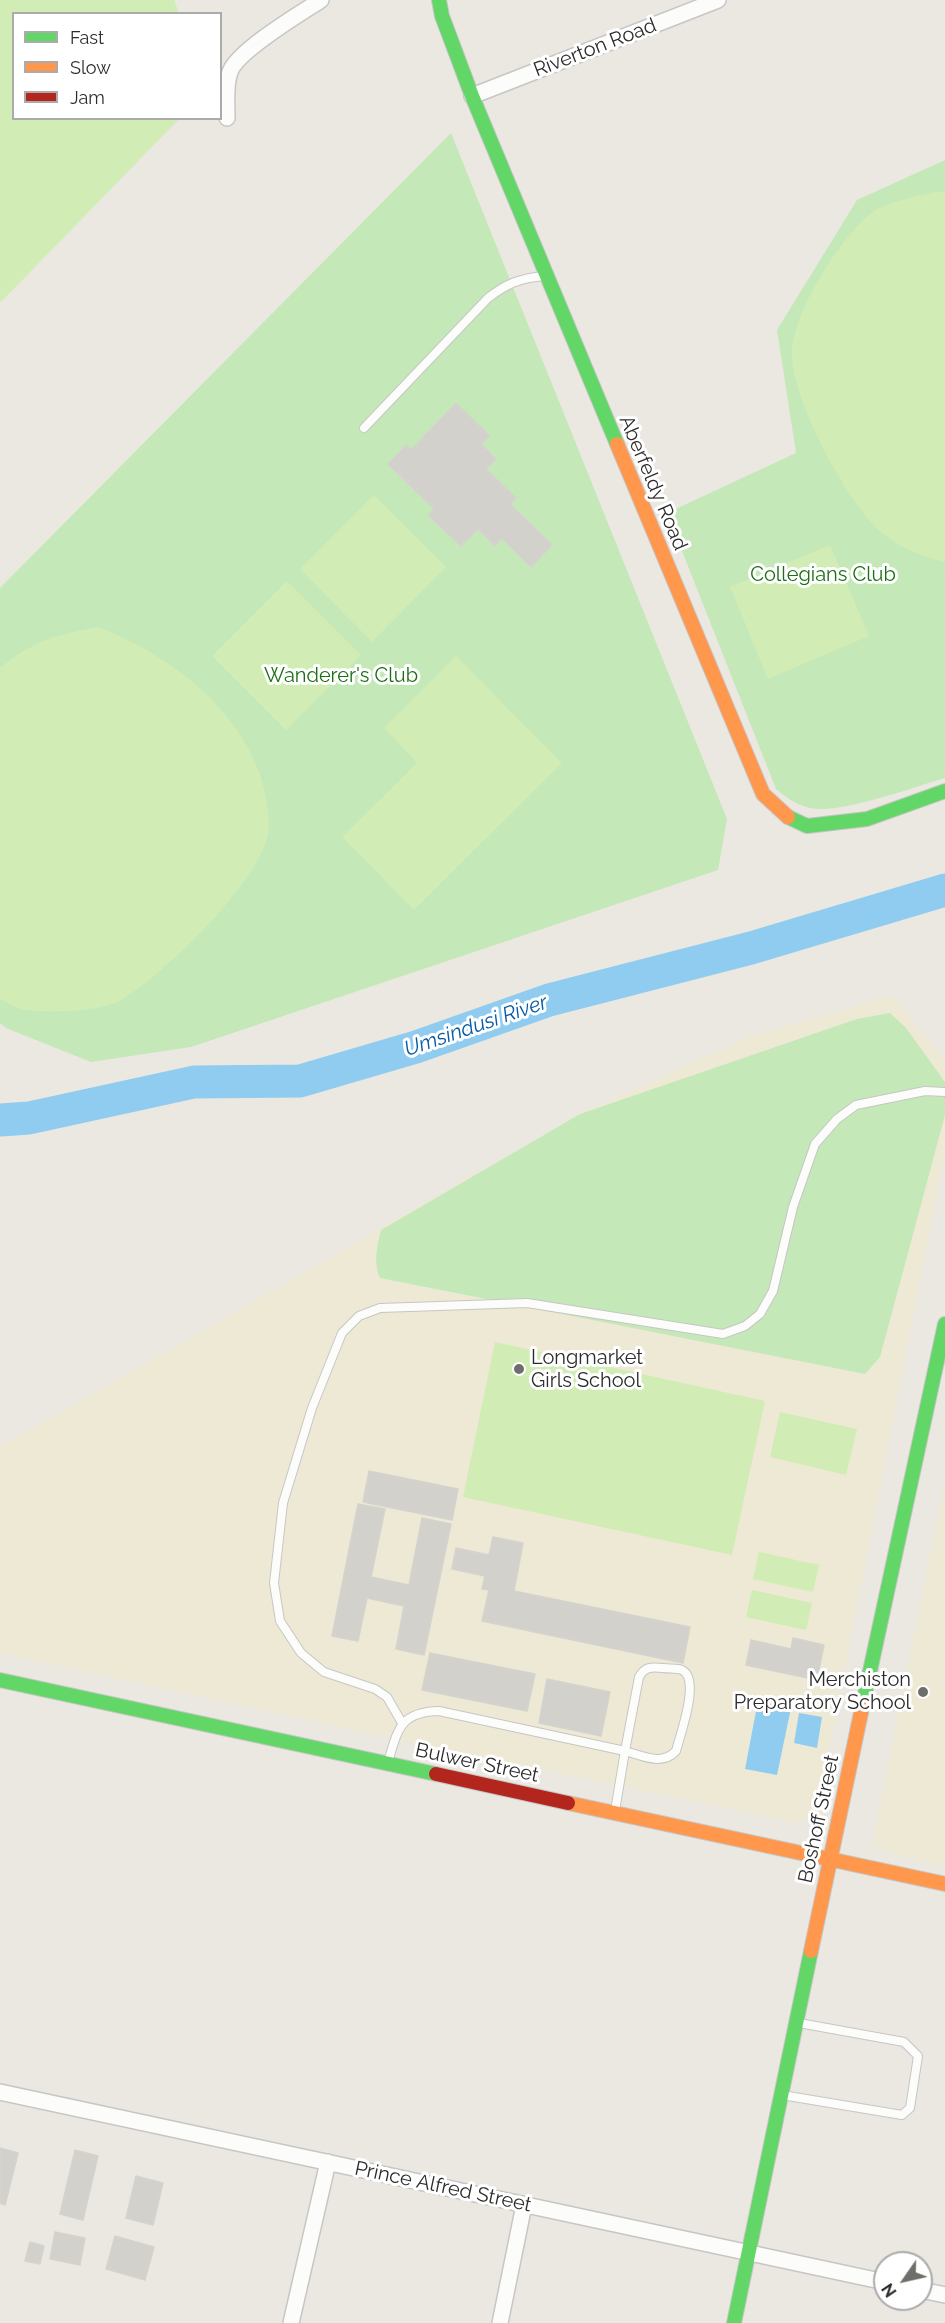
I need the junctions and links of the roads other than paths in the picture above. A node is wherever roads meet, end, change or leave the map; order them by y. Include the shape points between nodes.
1 (321, 0) edge
2 (439, 0) edge
3 (718, 0) edge
4 (472, 96) junction
5 (227, 118) dead end
6 (545, 276) junction
7 (364, 428) dead end
8 (945, 791) edge
9 (945, 1092) edge
10 (945, 1324) edge
11 (0, 1680) edge
12 (402, 1723) junction
13 (625, 1751) junction
14 (387, 1763) junction
15 (615, 1812) junction
16 (830, 1859) junction
17 (945, 1884) edge
18 (797, 2023) junction
19 (0, 2092) edge
20 (782, 2095) junction
21 (328, 2163) junction
22 (524, 2205) junction
23 (748, 2253) junction
24 (873, 2279) edge
25 (291, 2323) edge
26 (500, 2323) edge
27 (734, 2323) edge

1 - 5 street via 271,33 234,64 229,74
2 - 4 street, Aberfeldy Road
3 - 4 street, Riverton Road
4 - 6 street, Aberfeldy Road
6 - 7 lane via 514,281 488,298
6 - 8 street, Aberfeldy Road via 763,794 782,814 807,826 867,819
9 - 12 lane via 926,1091 856,1105 815,1144 793,1206 773,1291 760,1314 745,1326 723,1334 528,1303 461,1303 380,1308 359,1316 342,1333 312,1408 283,1503 274,1583 278,1612 280,1622 302,1653 324,1672 375,1689 387,1697
10 - 16 street, Boshoff Street
11 - 14 street, Bulwer Street
12 - 13 lane via 414,1714 439,1711
12 - 14 lane
13 - 13 lane via 643,1670 682,1670 689,1676 692,1688 676,1751 660,1760
13 - 15 lane
14 - 15 street, Bulwer Street
15 - 16 street, Bulwer Street
16 - 17 street, Bulwer Street
16 - 18 street, Boshoff Street
18 - 20 street, Boshoff Street
18 - 20 lane via 904,2042 914,2049 918,2056 910,2108 902,2115
19 - 21 street, Prince Alfred Street
20 - 23 street, Boshoff Street
21 - 22 street, Prince Alfred Street
21 - 25 street
22 - 23 street, Prince Alfred Street
22 - 26 street
23 - 24 street, Prince Alfred Street
23 - 27 street, Boshoff Street

